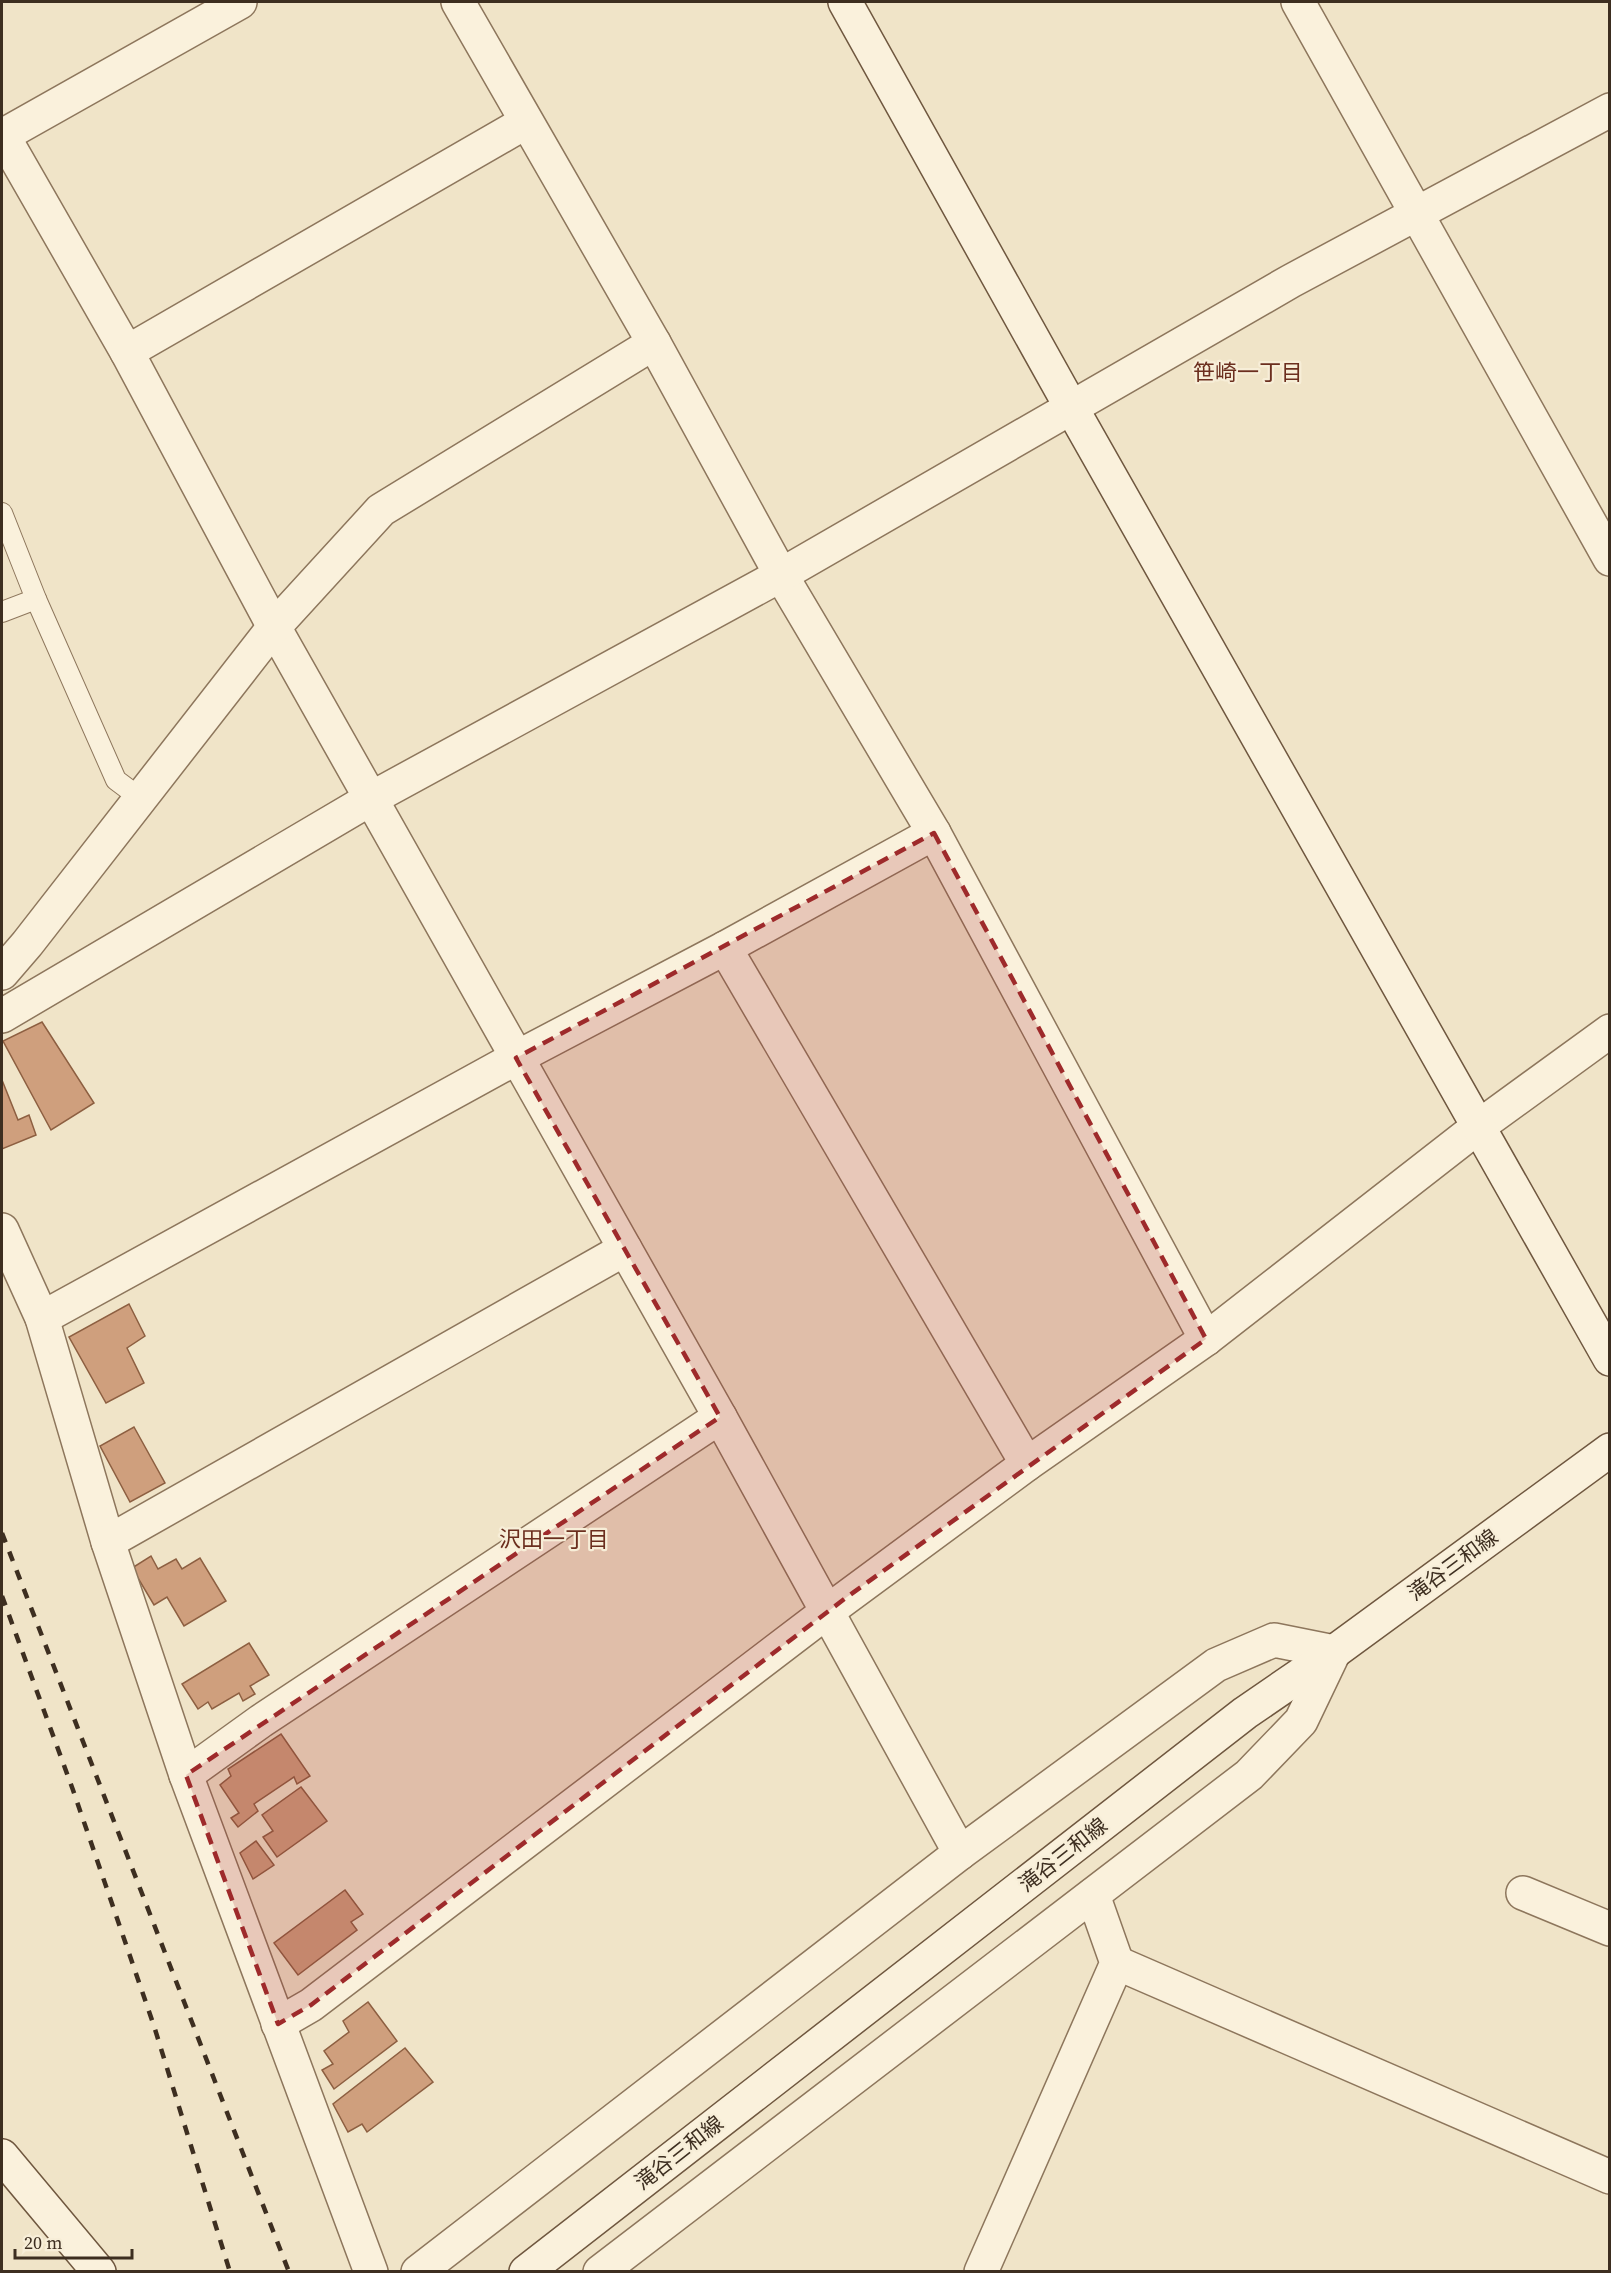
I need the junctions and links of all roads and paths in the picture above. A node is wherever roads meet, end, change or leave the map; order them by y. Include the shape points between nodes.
1 (240, 2) edge
2 (458, 2) edge
3 (845, 2) edge
4 (1298, 2) edge
5 (1610, 110) edge
6 (526, 122) junction
7 (2, 135) edge
8 (1416, 214) junction
9 (654, 343) junction
10 (127, 352) junction
11 (1071, 406) junction
12 (2, 513) edge
13 (1610, 559) edge
14 (781, 575) junction
15 (36, 599) junction
16 (2, 612) edge
17 (274, 627) junction
18 (140, 798) junction
19 (372, 798) junction
20 (934, 833) junction
21 (725, 948) junction
22 (2, 973) edge
23 (2, 1016) edge
24 (1610, 1031) edge
25 (516, 1058) junction
26 (1478, 1127) junction
27 (2, 1230) edge
28 (625, 1249) junction
29 (42, 1318) junction
30 (1206, 1340) junction
31 (1610, 1359) edge
32 (720, 1417) junction
33 (1610, 1450) edge
34 (1027, 1464) junction
35 (108, 1542) junction
36 (828, 1611) junction
37 (1334, 1652) junction
38 (186, 1775) junction
39 (960, 1853) junction
40 (1524, 1893) dead end
41 (1093, 1895) junction
42 (1610, 1929) edge
43 (1117, 1963) junction
44 (278, 2024) junction
45 (2, 2156) edge
46 (1610, 2177) edge
47 (99, 2271) edge
48 (371, 2271) edge
49 (418, 2271) edge
50 (526, 2271) edge
51 (600, 2271) edge
52 (981, 2271) edge

1 - 7 street
2 - 6 street
3 - 11 street
4 - 8 street
5 - 8 street
6 - 9 street
6 - 10 street
7 - 10 street
8 - 11 street
8 - 13 street
9 - 14 street
9 - 17 street via 381,510
10 - 17 street
11 - 14 street
11 - 26 street
12 - 15 lane
14 - 19 street
14 - 20 street
15 - 16 lane
15 - 18 lane via 116,780
17 - 18 street
17 - 19 street
18 - 22 street
19 - 23 street
19 - 25 street
20 - 21 street
20 - 30 street
21 - 25 street
21 - 34 street
24 - 26 street
25 - 28 street
25 - 29 street
26 - 30 street
26 - 31 street
27 - 29 street
28 - 32 street
28 - 35 street
29 - 35 street
30 - 34 street
32 - 36 street
32 - 38 street via 261,1721
33 - 37 street, 滝谷三和線
34 - 36 street
35 - 38 street
36 - 39 street
36 - 44 street via 311,2005
37 - 39 street via 1274,1640 1216,1665
37 - 41 street via 1301,1721 1249,1775
37 - 50 street, 滝谷三和線 via 1245,1713
38 - 44 street
39 - 49 street
40 - 42 street
41 - 43 street
41 - 51 street
43 - 46 street
43 - 52 street
44 - 48 street
45 - 47 street

